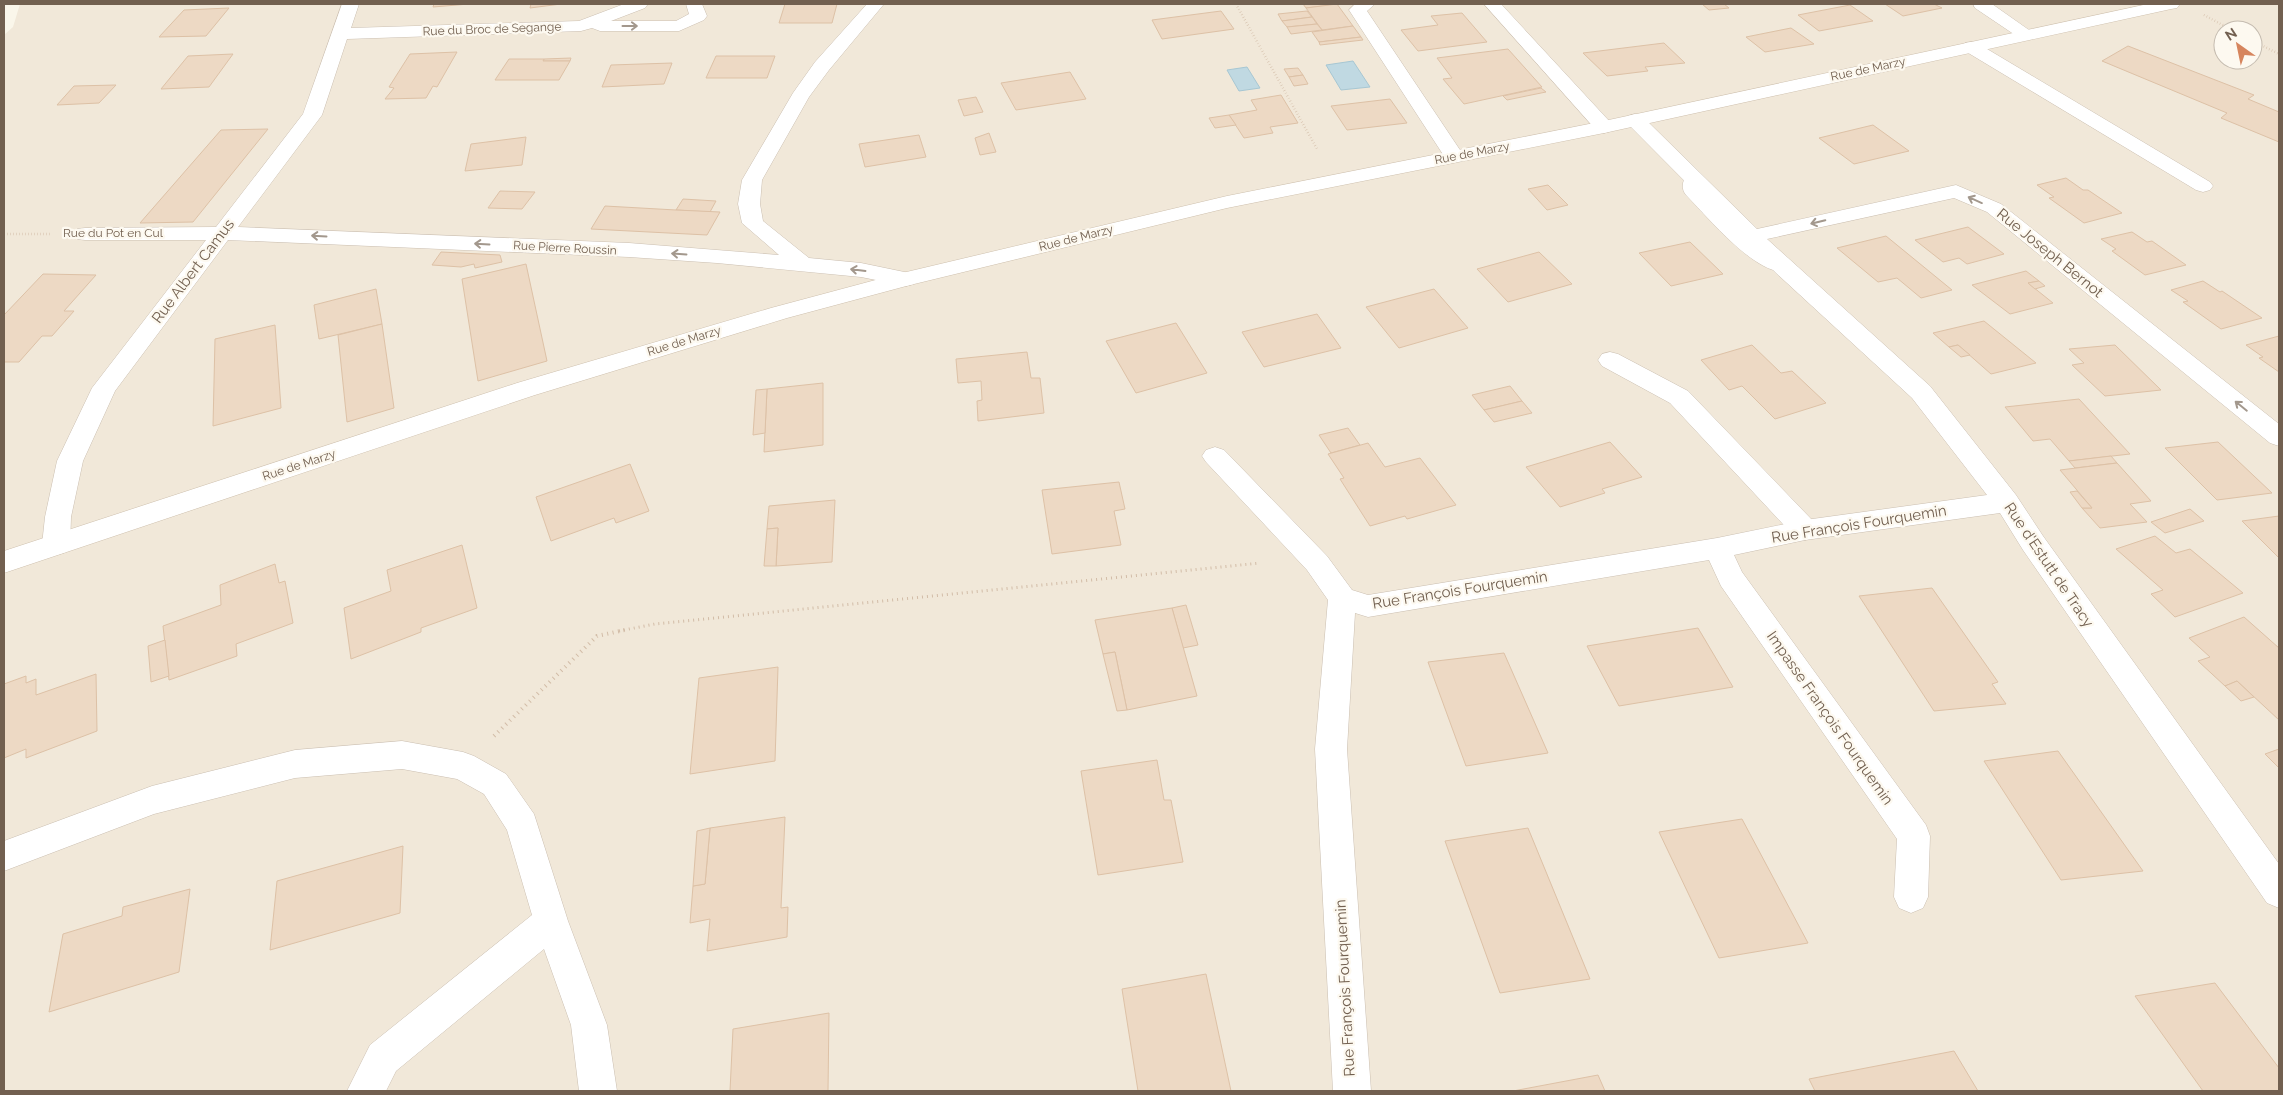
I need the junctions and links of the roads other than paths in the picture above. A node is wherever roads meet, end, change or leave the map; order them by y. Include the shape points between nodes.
1 (350, 4) edge
2 (639, 4) edge
3 (694, 4) edge
4 (876, 4) edge
5 (1366, 4) edge
6 (1492, 4) edge
7 (1981, 4) edge
8 (2171, 4) edge
9 (581, 26) junction
10 (340, 34) junction
11 (2027, 35) junction
12 (1971, 47) junction
13 (1635, 120) junction
14 (1604, 127) junction
15 (1454, 156) junction
16 (1694, 179) junction
17 (2203, 186) dead end
18 (754, 223) junction
19 (222, 233) junction
20 (85, 234) road end
21 (1752, 236) junction
22 (717, 256) junction
23 (804, 265) junction
24 (1784, 268) junction
25 (906, 279) junction
26 (1610, 360) dead end
27 (2279, 437) edge
28 (1215, 456) dead end
29 (2007, 502) junction
30 (1805, 530) junction
31 (56, 545) junction
32 (1717, 548) junction
33 (4, 562) edge
34 (1342, 598) junction
35 (4, 856) edge
36 (2279, 892) edge
37 (1911, 897) dead end
38 (552, 921) junction
39 (366, 1091) edge
40 (598, 1091) edge
41 (1352, 1091) edge

1 - 10 street, Rue Albert Camus
2 - 9 street, Rue du Broc de Segange
9 -> 3 street via 679,26 698,16
4 - 18 street via 822,66 800,97 752,180 748,204
5 - 15 street via 1358,10
6 - 14 street
7 - 11 street
8 - 11 street, Rue de Marzy
9 - 10 street, Rue du Broc de Segange
10 - 19 street, Rue Albert Camus via 312,115
11 - 12 street, Rue de Marzy
12 - 13 street, Rue de Marzy
12 - 17 street
13 - 14 street, Rue de Marzy
13 - 16 street, Rue d'Estutt de Tracy
14 - 15 street, Rue de Marzy
15 - 25 street, Rue de Marzy via 1227,202
16 - 21 street, Rue d'Estutt de Tracy
16 - 24 street, Rue d'Estutt de Tracy via 1693,191 1756,252
18 - 22 street
18 - 23 street
19 - 20 street, Rue du Pot en Cul
22 -> 19 street, Rue Pierre Roussin
19 - 31 street, Rue Albert Camus via 104,388 70,461 58,517
21 - 24 street, Rue d'Estutt de Tracy
27 -> 21 street, Rue Joseph Bernot via 1994,208 1956,191
22 - 23 street, Rue Pierre Roussin
25 -> 23 street, Rue Pierre Roussin via 861,270
24 - 29 street, Rue d'Estutt de Tracy via 1921,392
25 - 31 street, Rue de Marzy via 779,313 526,389
26 - 30 street via 1679,397
28 - 34 street via 1317,563
29 - 30 street, Rue François Fourquemin
29 - 36 street, Rue d'Estutt de Tracy via 2032,543
30 - 32 street, Rue François Fourquemin
31 - 33 street, Rue de Marzy
32 - 34 street, Rue François Fourquemin via 1368,606
32 - 37 street, Impasse François Fourquemin via 1730,578 1914,836
34 - 41 street, Rue François Fourquemin via 1331,749
35 - 38 street via 152,800 295,764 402,754 463,766 495,784 522,824
38 - 39 street via 383,1058
38 - 40 street via 589,1026

